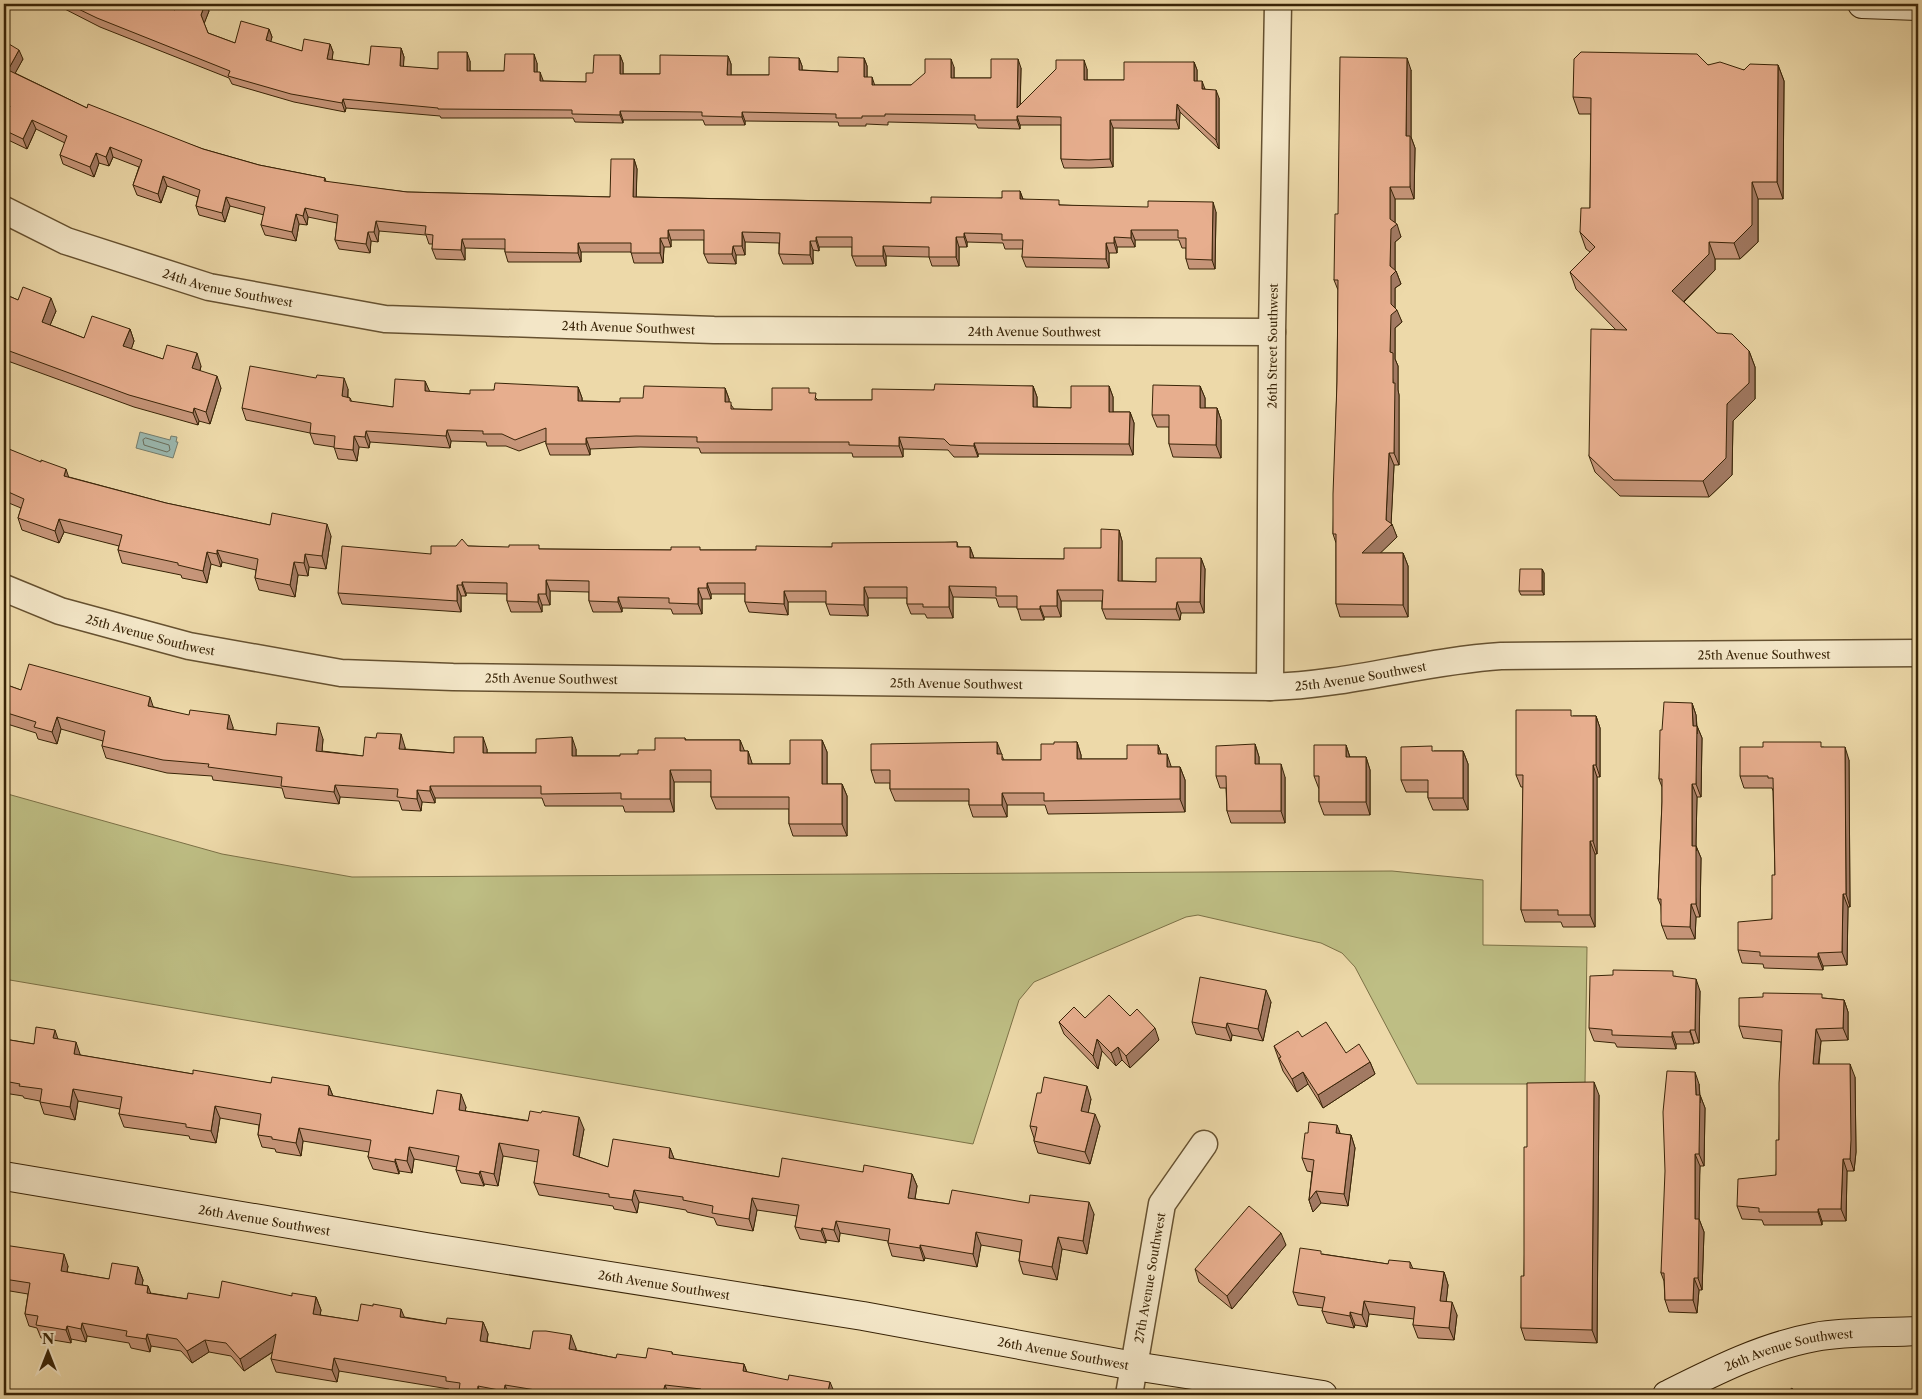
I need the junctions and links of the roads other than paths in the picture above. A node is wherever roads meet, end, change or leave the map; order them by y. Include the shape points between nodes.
1 (1278, 4) edge
2 (1862, 4) edge
3 (1918, 6) edge
4 (4, 210) edge
5 (1272, 332) junction
6 (4, 588) edge
7 (1918, 653) edge
8 (1270, 687) junction
9 (1204, 1144) dead end
10 (4, 1176) edge
11 (1918, 1331) edge
12 (1134, 1366) junction
13 (1129, 1395) edge
14 (1323, 1395) edge
15 (1667, 1395) edge

1 - 5 street, 26th Street Southwest
2 - 3 street
4 - 5 street, 24th Avenue Southwest via 66,241 209,287 385,319 714,330
5 - 8 street, 26th Street Southwest
6 - 8 street, 25th Avenue Southwest via 60,610 189,646 341,673
7 - 8 street, 25th Avenue Southwest via 1501,656 1458,659 1304,685
9 - 12 street, 27th Avenue Southwest via 1162,1204
10 - 12 street, 26th Avenue Southwest via 863,1316
11 - 15 street, 26th Avenue Southwest via 1816,1337 1764,1350 1721,1367
12 - 13 street, 27th Avenue Southwest
12 - 14 street, 26th Avenue Southwest

